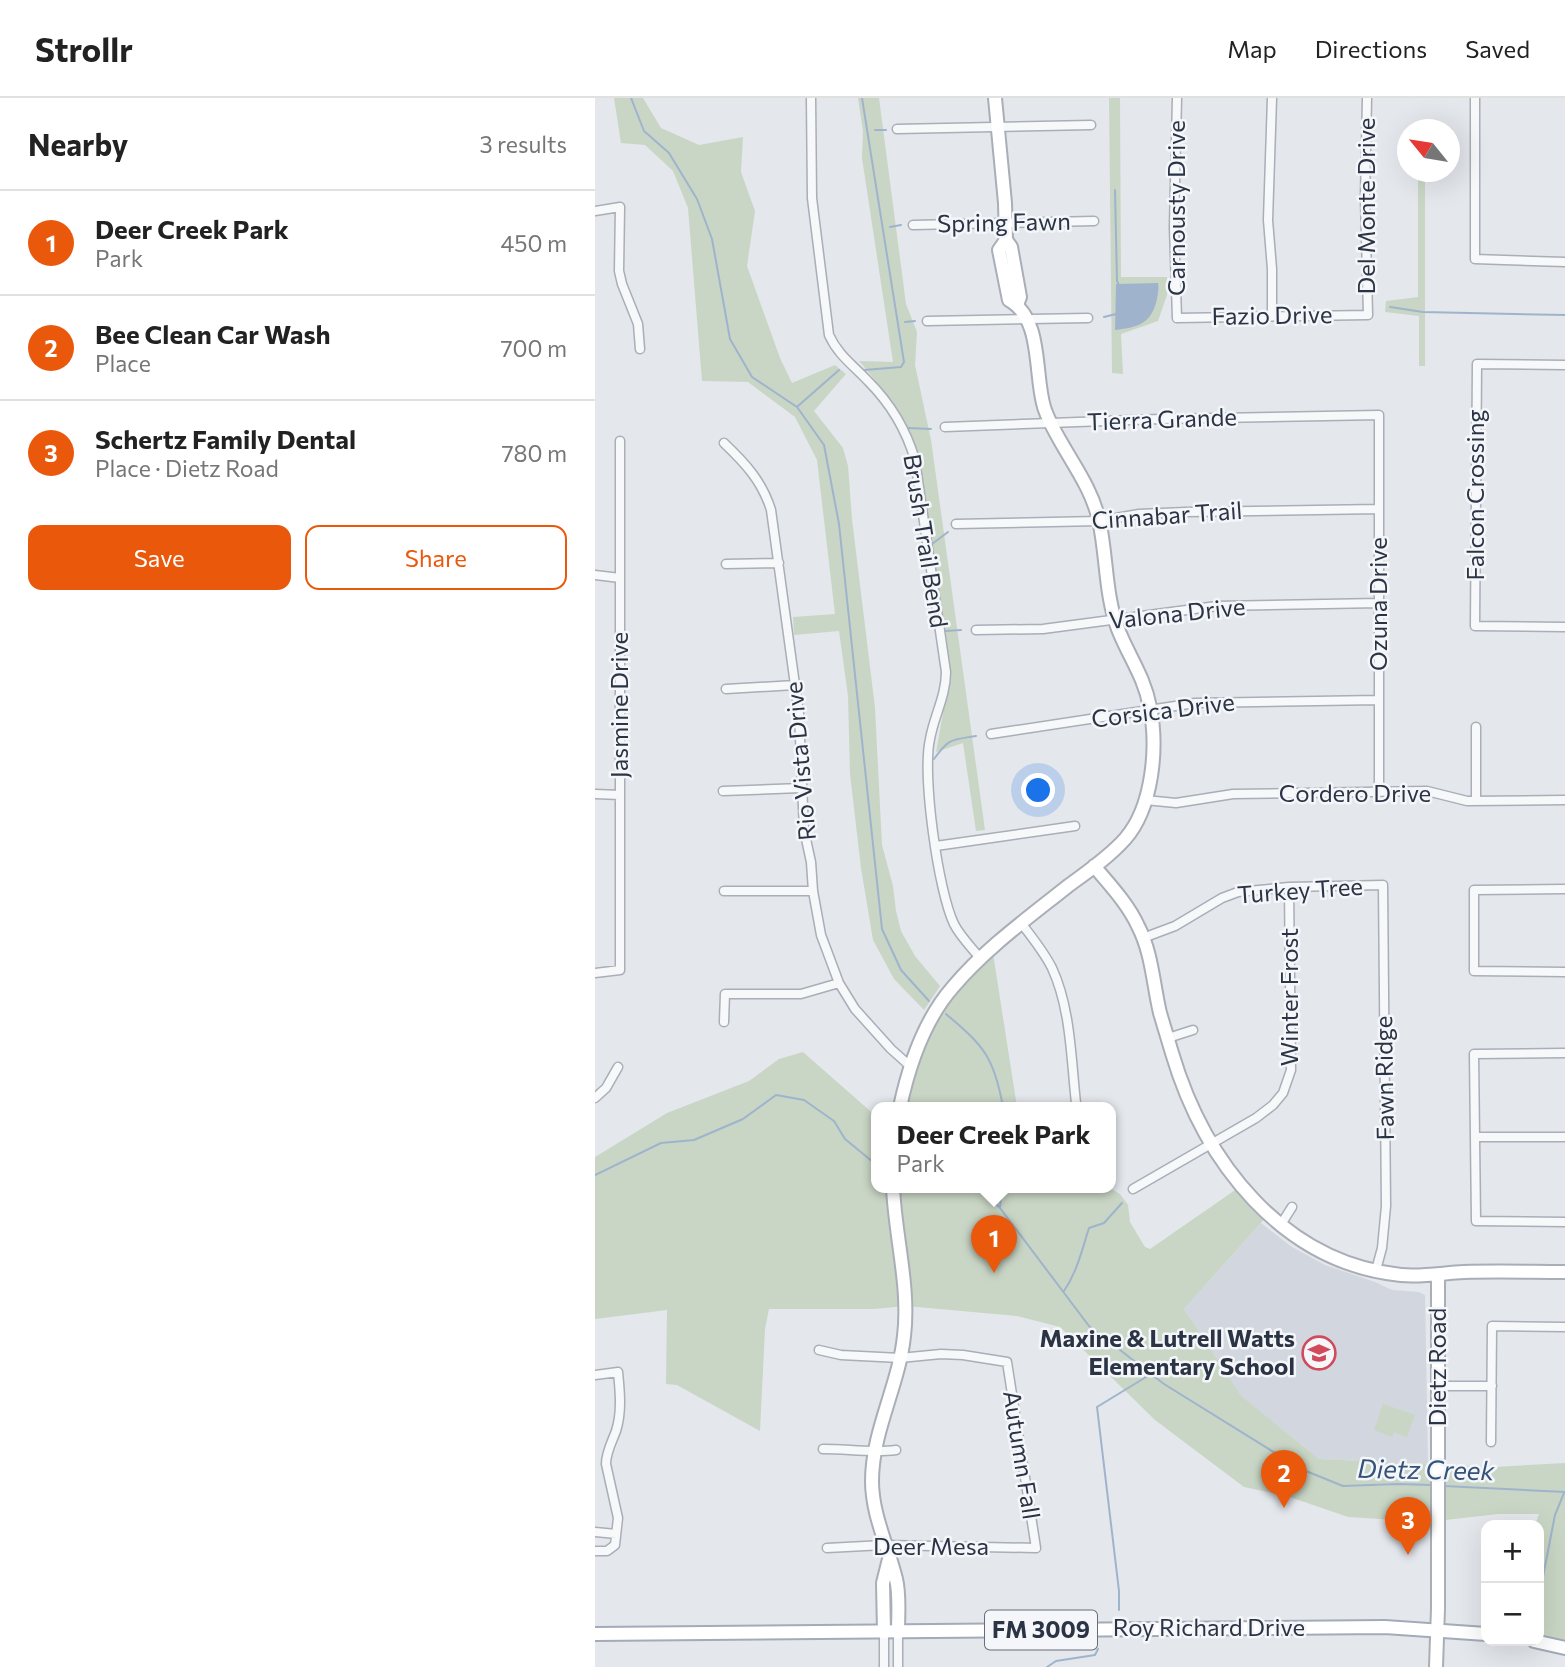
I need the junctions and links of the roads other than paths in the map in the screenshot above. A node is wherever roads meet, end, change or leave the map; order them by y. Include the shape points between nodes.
1 (811, 98) edge
2 (995, 98) edge
3 (1177, 98) edge
4 (1272, 98) edge
5 (1367, 98) edge
6 (1475, 98) edge
7 (1091, 125) dead end
8 (998, 127) junction
9 (897, 130) dead end
10 (595, 211) edge
11 (1094, 221) dead end
12 (1006, 223) junction
13 (913, 225) dead end
14 (1565, 262) edge
15 (1368, 315) joint
16 (1272, 316) junction
17 (1025, 318) junction
18 (1088, 318) dead end
19 (1177, 318) joint
20 (927, 321) dead end
21 (640, 349) dead end
22 (1565, 365) edge
23 (1379, 415) joint
24 (1050, 423) junction
25 (945, 427) dead end
26 (620, 441) dead end
27 (724, 443) dead end
28 (1379, 509) junction
29 (1099, 521) junction
30 (956, 524) dead end
31 (726, 564) dead end
32 (779, 564) junction
33 (595, 575) edge
34 (620, 578) junction
35 (1379, 603) junction
36 (1116, 620) junction
37 (1565, 627) edge
38 (976, 630) dead end
39 (795, 685) junction
40 (726, 689) dead end
41 (1378, 700) junction
42 (1151, 710) junction
43 (1476, 727) dead end
44 (991, 734) dead end
45 (801, 788) junction
46 (723, 791) dead end
47 (1379, 792) junction
48 (595, 794) edge
49 (620, 795) junction
50 (1145, 800) junction
51 (1565, 800) edge
52 (1476, 801) junction
53 (1075, 826) dead end
54 (936, 846) junction
55 (1094, 866) junction
56 (1383, 886) joint
57 (1289, 887) junction
58 (1565, 889) edge
59 (724, 891) dead end
60 (813, 891) junction
61 (1021, 923) junction
62 (1143, 938) junction
63 (980, 958) junction
64 (1565, 972) edge
65 (595, 973) edge
66 (839, 982) junction
67 (724, 1022) dead end
68 (1193, 1030) dead end
69 (1168, 1038) junction
70 (1565, 1053) edge
71 (911, 1066) junction
72 (618, 1067) dead end
73 (595, 1098) edge
74 (900, 1102) edge
75 (1076, 1102) edge
76 (1565, 1137) edge
77 (1475, 1138) junction
78 (1213, 1144) junction
79 (1133, 1189) dead end
80 (894, 1193) edge
81 (1292, 1207) dead end
82 (1565, 1222) edge
83 (1280, 1226) junction
84 (1376, 1270) junction
85 (1565, 1272) edge
86 (1438, 1275) junction
87 (1565, 1327) edge
88 (819, 1350) dead end
89 (900, 1359) junction
90 (595, 1375) edge
91 (1437, 1386) junction
92 (1492, 1386) junction
93 (1491, 1442) dead end
94 (823, 1449) dead end
95 (896, 1450) dead end
96 (874, 1453) junction
97 (595, 1532) edge
98 (616, 1534) junction
99 (884, 1545) junction
100 (827, 1548) dead end
101 (1036, 1548) joint
102 (595, 1551) edge
103 (889, 1559) junction
104 (1437, 1629) junction
105 (884, 1632) junction
106 (898, 1632) junction
107 (1481, 1633) edge
108 (595, 1634) edge
109 (1544, 1643) edge
110 (1565, 1648) edge
111 (884, 1667) edge
112 (898, 1667) edge
113 (1436, 1667) edge

1 - 54 street, Brush Trail Bend via 811,190 829,335 838,353 888,403 907,434 917,471 946,672 928,755
2 - 8 street
3 - 19 street, Carnousty Drive
4 - 16 street via 1268,220
5 - 15 street, Del Monte Drive
6 - 14 street via 1475,259
7 - 8 street
8 - 9 street
8 - 12 street
10 - 21 street via 620,207 619,271 638,324
11 - 12 street, Spring Fawn
12 - 13 street, Spring Fawn
12 - 17 street via 1020,297 1017,305
15 - 16 street, Fazio Drive
16 - 19 street, Fazio Drive
17 - 18 street
17 - 20 street
17 - 24 street
22 - 37 street, Falcon Crossing via 1477,364 1475,626
23 - 24 street, Tierra Grande
23 - 28 street, Ozuna Drive
24 - 25 street, Tierra Grande
24 - 29 street via 1093,496
26 - 34 street, Jasmine Drive
27 - 32 street, Rio Vista Drive via 766,494
28 - 29 street, Cinnabar Trail via 1139,514
28 - 35 street, Ozuna Drive
29 - 30 street, Cinnabar Trail
29 - 36 street
31 - 32 street
32 - 39 street, Rio Vista Drive
33 - 34 street
34 - 49 street, Jasmine Drive
35 - 36 street, Valona Drive via 1217,606
35 - 41 street, Ozuna Drive
36 - 38 street, Valona Drive via 1043,629
36 - 42 street via 1140,671
39 - 40 street
39 - 45 street, Rio Vista Drive
41 - 42 street, Corsica Drive via 1226,701
41 - 47 street, Ozuna Drive
42 - 44 street, Corsica Drive
42 - 50 street via 1153,744
43 - 52 street
45 - 46 street
45 - 60 street, Rio Vista Drive
47 - 50 street, Cordero Drive via 1233,794 1176,803
47 - 52 street, Cordero Drive via 1427,791
48 - 49 street
49 - 65 street, Jasmine Drive via 620,970
50 - 55 street via 1126,838
51 - 52 street, Cordero Drive
53 - 54 street
54 - 63 street, Brush Trail Bend via 947,906 955,926
55 - 61 street
55 - 62 street via 1132,913
56 - 57 street, Turkey Tree
56 - 84 street, Fawn Ridge via 1386,1206
57 - 62 street, Turkey Tree via 1230,895
57 - 78 street, Winter Frost via 1293,1050 1289,1081 1265,1112
58 - 64 street via 1474,890 1474,971
59 - 60 street
60 - 66 street, Rio Vista Drive via 821,935
61 - 63 street
61 - 75 street via 1058,982
62 - 69 street
63 - 71 street via 946,996
66 - 67 street via 801,994 725,994
66 - 71 street, Rio Vista Drive via 870,1028
68 - 69 street
69 - 78 street via 1183,1085
70 - 77 street via 1475,1054
71 - 74 street
72 - 73 street
76 - 77 street
77 - 82 street via 1476,1221
78 - 79 street, Winter Frost
78 - 83 street via 1242,1189
80 - 89 street via 905,1306
81 - 83 street
83 - 84 street via 1332,1256
84 - 86 street
85 - 86 street, Dietz Road
86 - 91 street, Dietz Road
87 - 92 street via 1492,1326
88 - 89 street
89 - 96 street
89 - 101 street, Autumn Fall via 941,1354 1007,1362
90 - 98 street via 618,1372 619,1415 606,1457 618,1518
91 - 92 street
91 - 104 street, Dietz Road
92 - 93 street
94 - 96 street
95 - 96 street
96 - 99 street via 872,1491
97 - 98 street
98 - 102 street via 615,1545
99 - 100 street, Deer Mesa
99 - 101 street, Deer Mesa
99 - 103 street
103 - 105 street via 883,1583
103 - 106 street via 897,1582
104 - 106 street, Roy Richard Drive / FM 3009
104 - 107 street, Roy Richard Drive / FM 3009
104 - 113 street, Dietz Road
105 - 106 street, Roy Richard Drive / FM 3009
105 - 108 street, Roy Richard Drive / FM 3009
105 - 111 street
106 - 112 street
109 - 110 street

